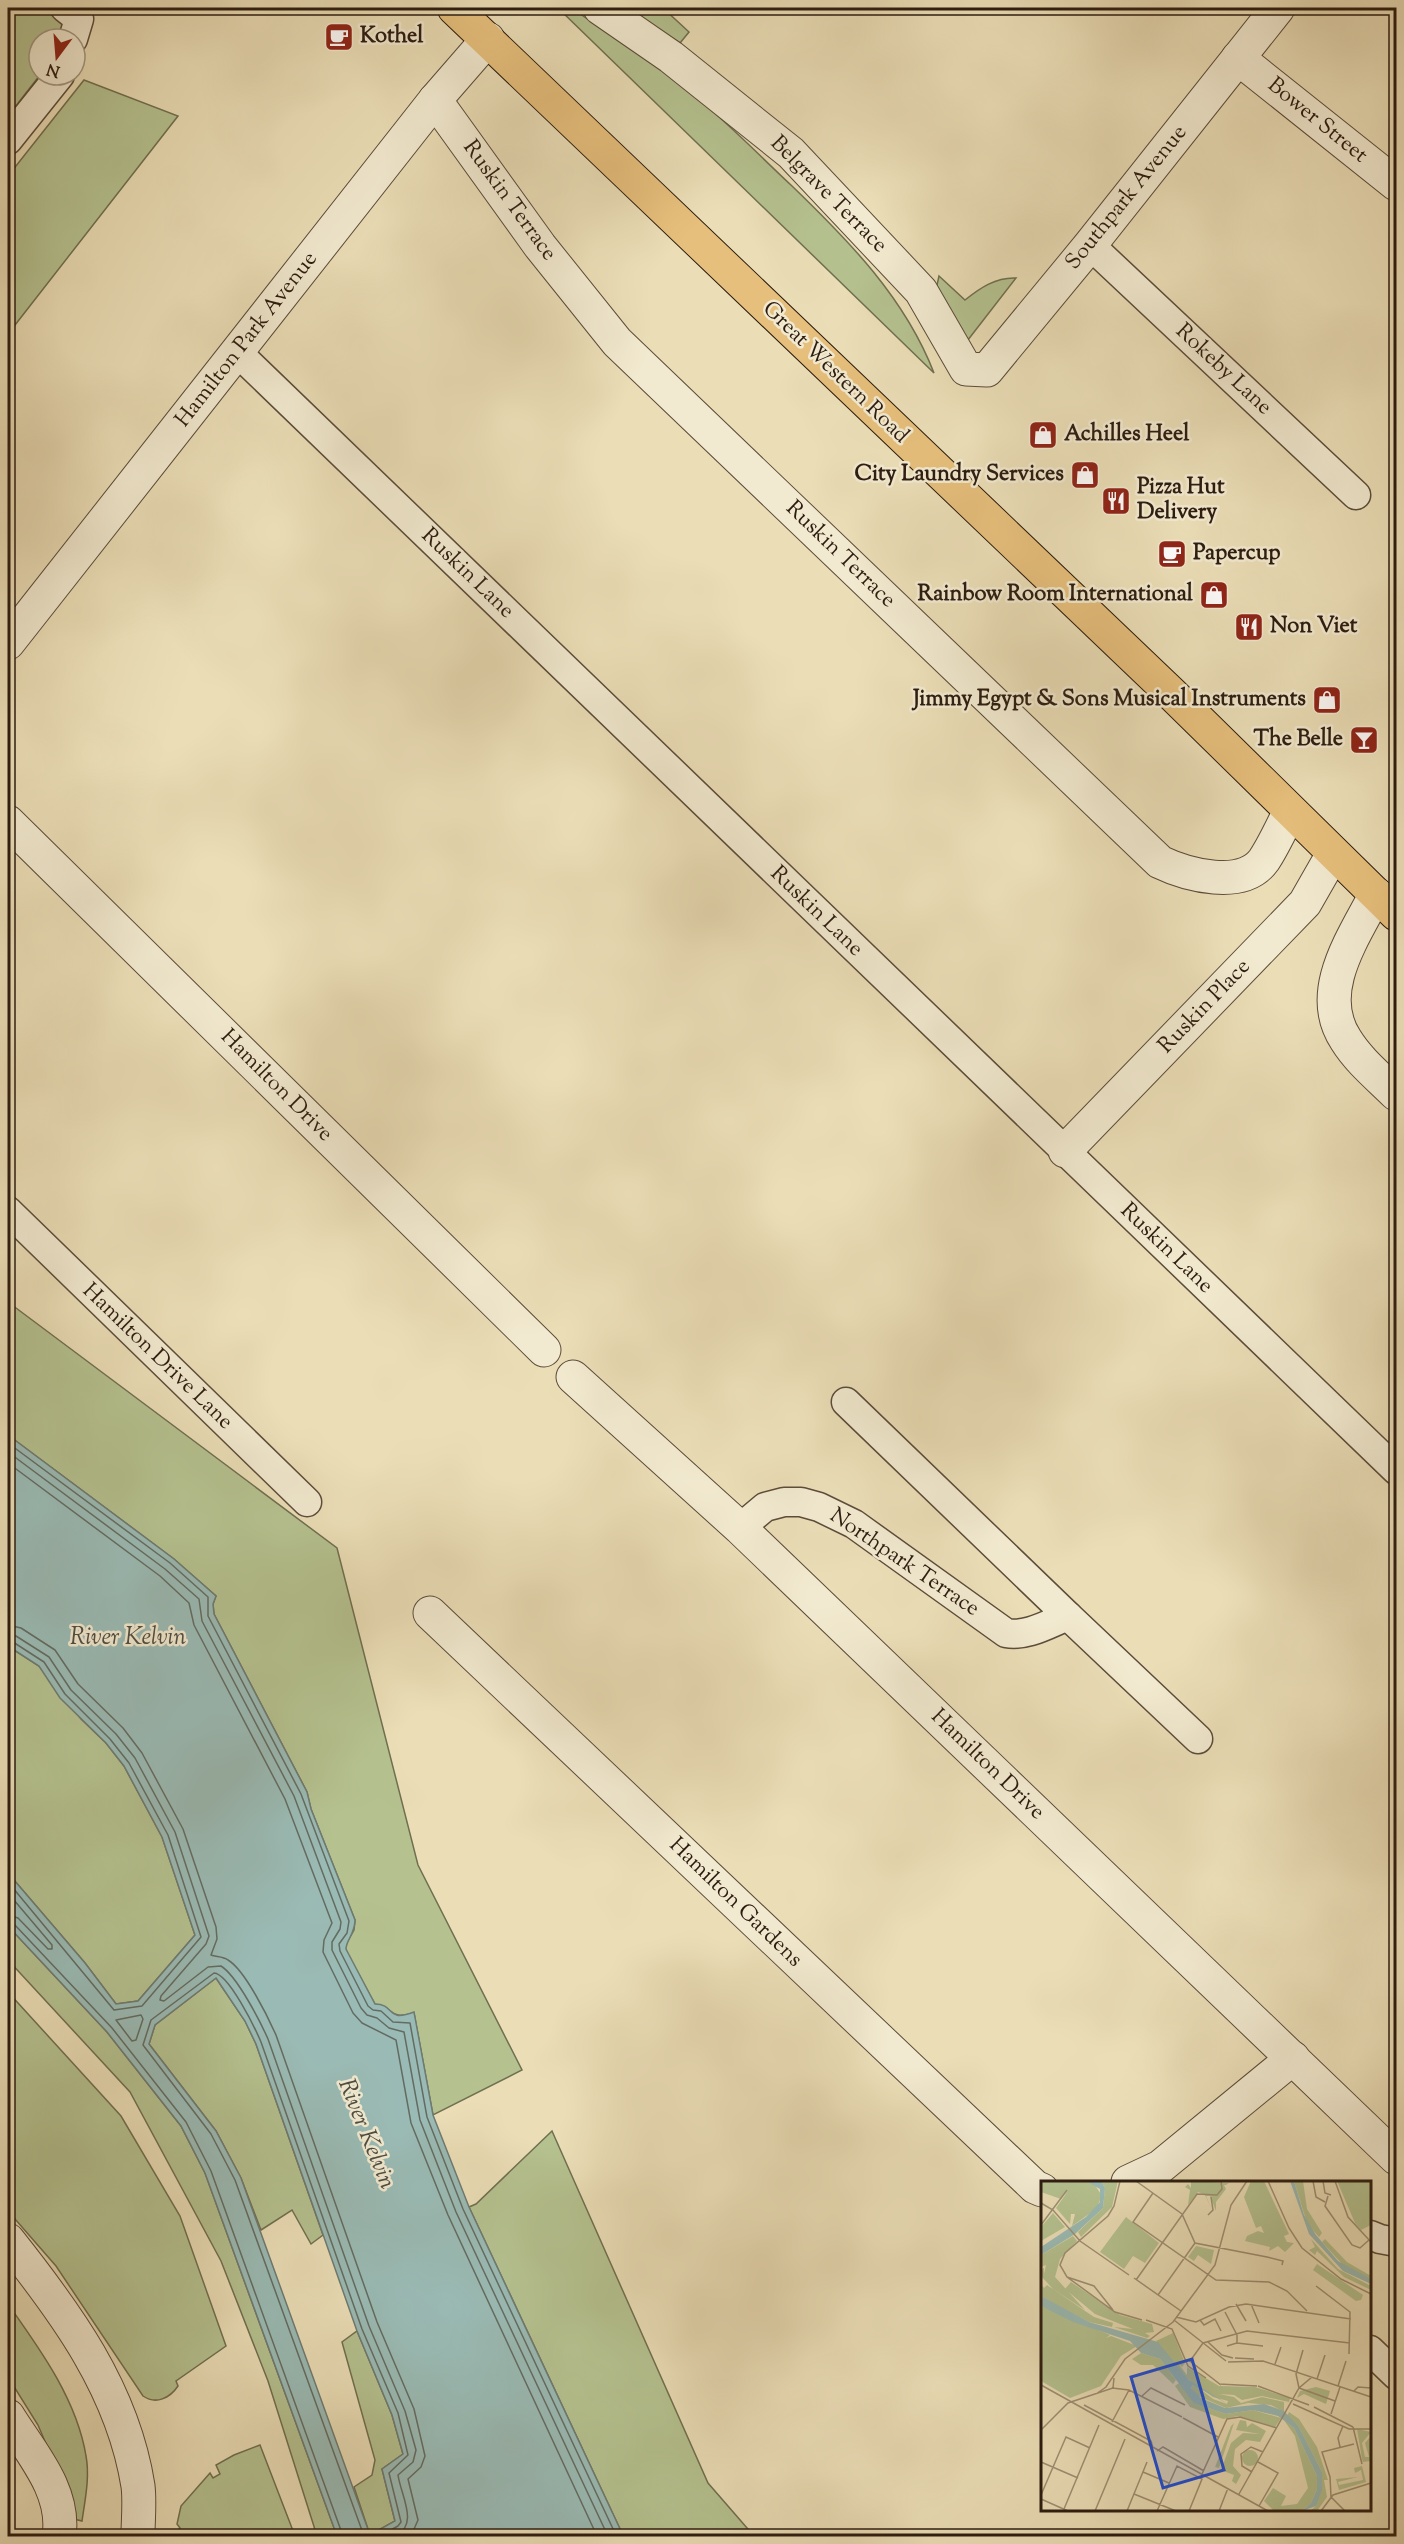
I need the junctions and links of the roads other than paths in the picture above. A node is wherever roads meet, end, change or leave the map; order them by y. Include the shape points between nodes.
1 (65, 8) edge
2 (454, 8) edge
3 (600, 8) edge
4 (1278, 8) edge
5 (77, 27) edge
6 (488, 39) junction
7 (1238, 58) junction
8 (50, 87) edge
9 (435, 100) junction
10 (8, 140) edge
11 (1396, 184) edge
12 (1090, 245) junction
13 (237, 352) junction
14 (966, 369) joint
15 (1356, 495) dead end
16 (8, 643) edge
17 (1290, 811) junction
18 (8, 822) edge
19 (1333, 854) junction
20 (1386, 904) edge
21 (1396, 1094) edge
22 (1065, 1151) junction
23 (8, 1211) edge
24 (544, 1350) dead end
25 (573, 1377) dead end
26 (846, 1402) dead end
27 (1396, 1470) edge
28 (307, 1502) dead end
29 (740, 1528) junction
30 (430, 1613) dead end
31 (1068, 1616) junction
32 (1198, 1740) dead end
33 (1293, 2058) junction
34 (1396, 2158) edge
35 (1130, 2181) edge
36 (1041, 2190) edge
37 (1371, 2236) edge
38 (8, 2240) edge
39 (1396, 2242) edge
40 (1371, 2351) edge
41 (1396, 2376) edge
42 (8, 2416) edge
43 (59, 2536) edge
44 (138, 2536) edge

1 - 5 lane via 79,19
2 - 6 main road, Great Western Road
3 - 14 street, Belgrave Terrace via 671,57 791,153 921,291
4 - 7 street, Southpark Avenue
6 - 9 street, Hamilton Park Avenue
6 - 17 main road, Great Western Road
7 - 11 street, Bower Street
7 - 12 street, Southpark Avenue
8 - 10 lane
9 - 13 street, Hamilton Park Avenue
9 - 17 street, Ruskin Terrace via 553,263 617,342 1160,862 1179,871 1221,878 1249,872 1263,862
12 - 14 street, Southpark Avenue via 987,370
12 - 15 lane, Rokeby Lane
13 - 16 street, Hamilton Park Avenue
13 - 22 lane, Ruskin Lane
17 - 19 main road, Great Western Road
18 - 24 street, Hamilton Drive
19 - 20 main road, Great Western Road
19 - 22 street, Ruskin Place via 1305,903
20 - 21 street via 1342,960 1333,999 1336,1020 1345,1039
22 - 27 lane, Ruskin Lane
23 - 28 lane, Hamilton Drive Lane
25 - 29 street, Hamilton Drive
26 - 31 lane
29 - 31 lane, Northpark Terrace via 765,1507 801,1502 854,1524 1006,1633 1028,1632
29 - 33 street, Hamilton Drive
30 - 36 street, Hamilton Gardens
31 - 32 lane
33 - 34 street, Hamilton Drive
33 - 35 street via 1160,2167
37 - 39 lane
38 - 44 street via 56,2301 96,2363 125,2433 138,2487
40 - 41 lane
42 - 43 street via 55,2490 62,2520

